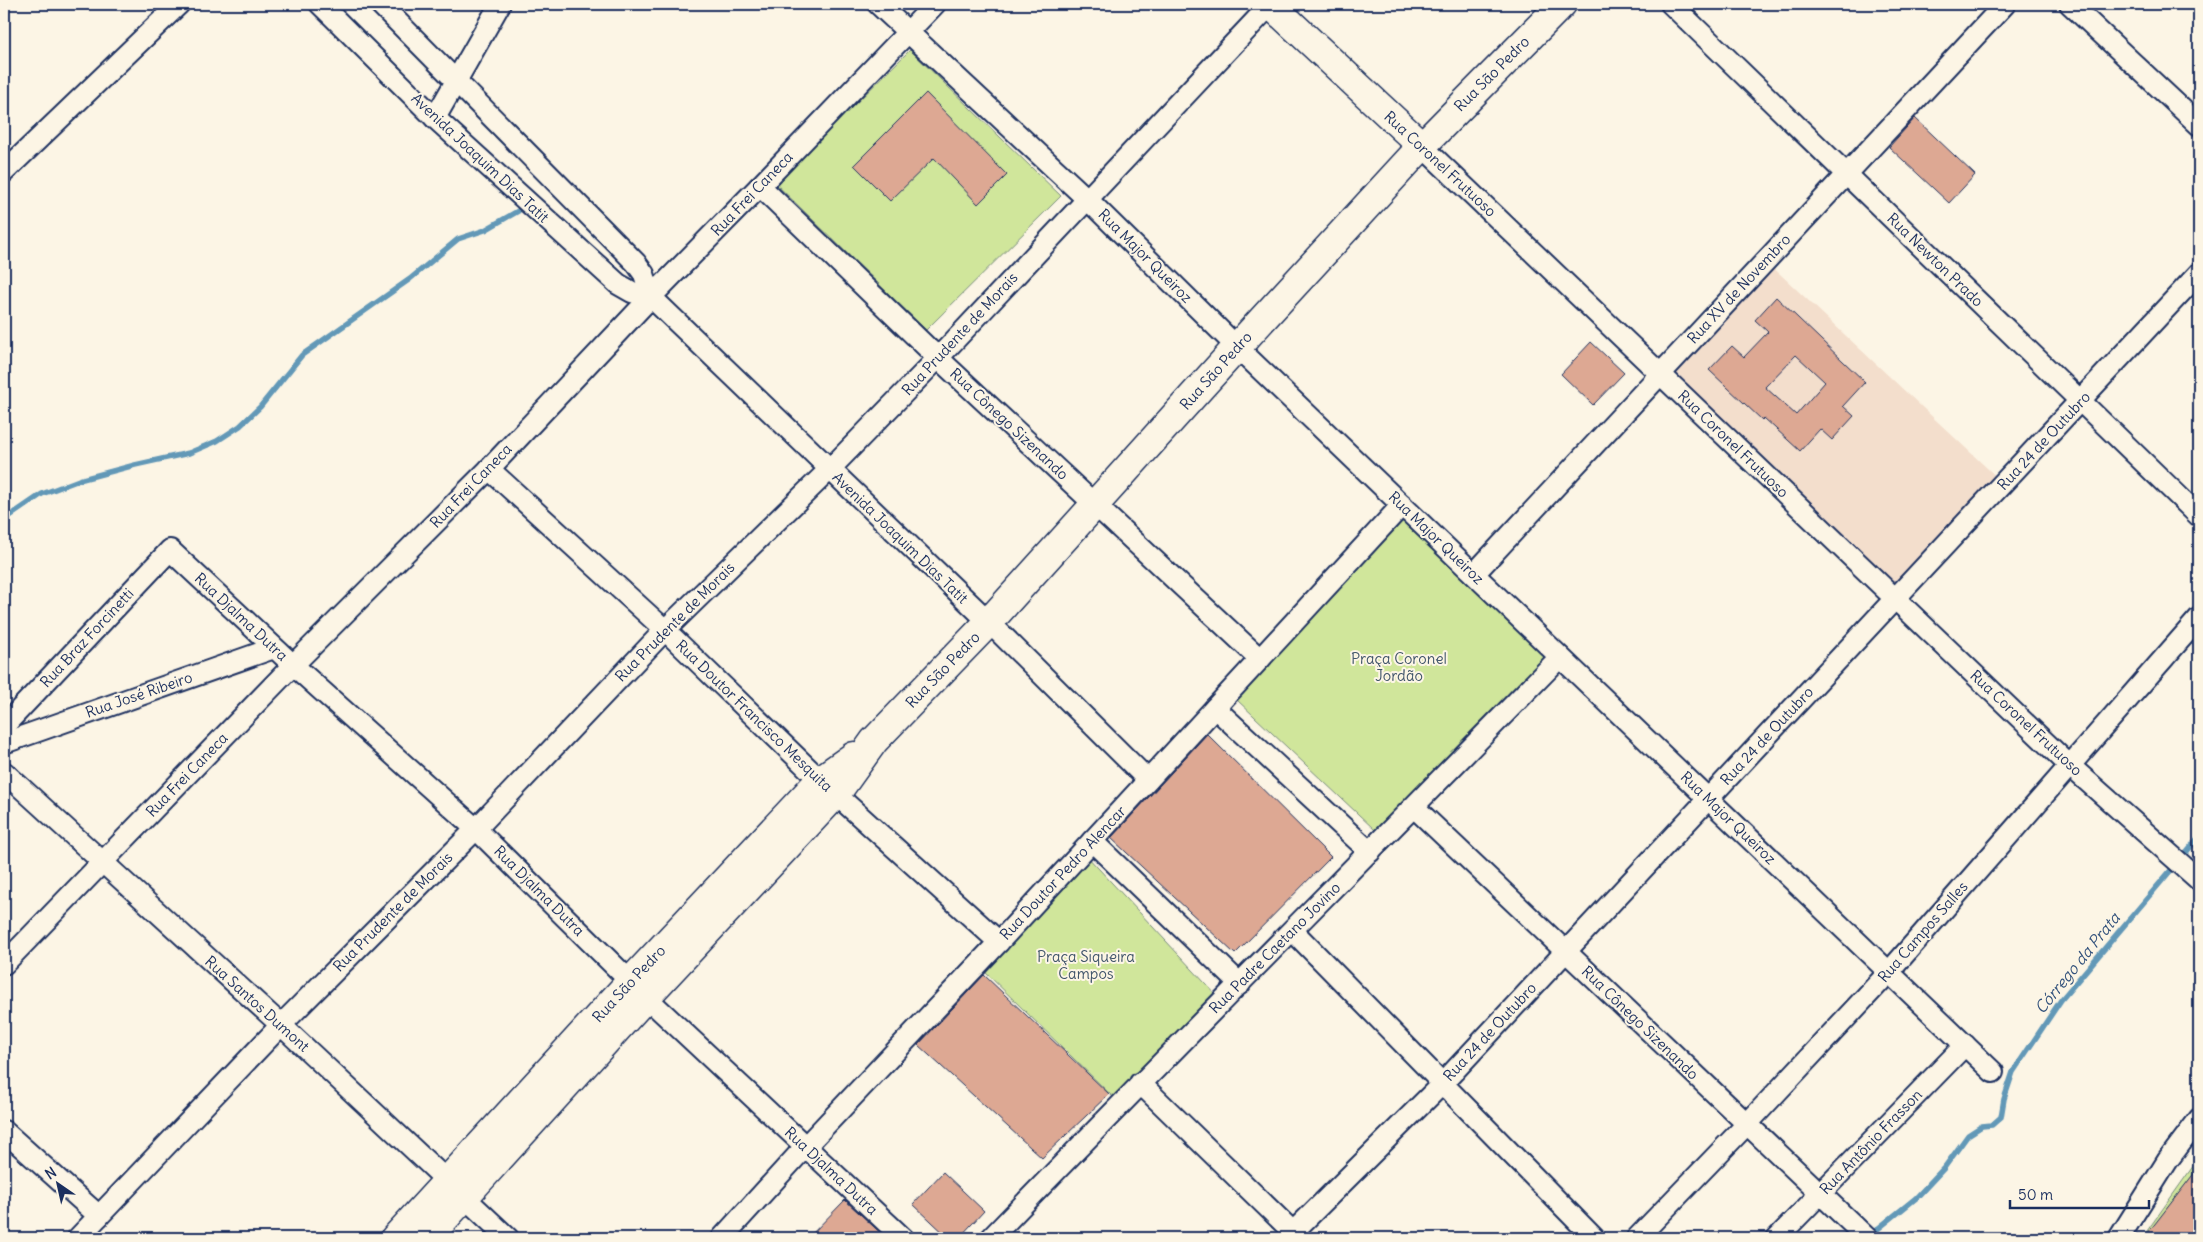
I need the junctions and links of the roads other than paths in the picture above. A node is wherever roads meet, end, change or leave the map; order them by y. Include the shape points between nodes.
1 (179, 4) edge
2 (320, 4) edge
3 (380, 4) edge
4 (500, 4) edge
5 (878, 4) edge
6 (935, 4) edge
7 (1270, 4) edge
8 (1562, 4) edge
9 (1671, 4) edge
10 (2004, 4) edge
11 (2070, 4) edge
12 (908, 32) junction
13 (457, 81) junction
14 (435, 118) junction
15 (2199, 125) edge
16 (1422, 146) junction
17 (7, 162) edge
18 (1847, 174) junction
19 (760, 186) junction
20 (1086, 198) junction
21 (2199, 273) edge
22 (651, 297) junction
23 (1237, 347) junction
24 (938, 358) junction
25 (1660, 374) junction
26 (2080, 401) junction
27 (489, 469) junction
28 (829, 470) junction
29 (1096, 505) junction
30 (1402, 505) junction
31 (2199, 516) edge
32 (170, 550) joint
33 (1474, 574) junction
34 (1896, 600) junction
35 (2199, 618) edge
36 (989, 622) junction
37 (665, 630) junction
38 (274, 648) junction
39 (1560, 657) junction
40 (1260, 659) junction
41 (293, 666) junction
42 (1215, 708) junction
43 (4, 726) edge
44 (4, 743) edge
45 (2069, 765) junction
46 (4, 772) edge
47 (1148, 780) junction
48 (828, 787) junction
49 (1708, 799) junction
50 (1414, 807) junction
51 (476, 830) junction
52 (1092, 841) junction
53 (1370, 852) junction
54 (102, 862) junction
55 (2194, 875) edge
56 (1293, 931) junction
57 (999, 942) junction
58 (1566, 952) junction
59 (4, 964) edge
60 (1889, 972) junction
61 (1240, 984) junction
62 (638, 989) junction
63 (281, 1025) junction
64 (1965, 1045) junction
65 (1993, 1072) dead end
66 (1140, 1083) junction
67 (1442, 1084) junction
68 (2199, 1119) edge
69 (1747, 1124) junction
70 (4, 1131) edge
71 (805, 1147) junction
72 (456, 1189) junction
73 (1820, 1194) junction
74 (99, 1216) junction
75 (1862, 1234) edge
76 (1293, 1236) edge
77 (78, 1238) edge
78 (395, 1238) edge
79 (427, 1238) edge
80 (508, 1238) edge
81 (722, 1238) edge
82 (903, 1238) edge
83 (991, 1238) edge
84 (1594, 1238) edge
85 (1637, 1238) edge
86 (1777, 1238) edge
87 (2119, 1238) edge

1 - 17 street
2 - 14 street, Avenida Joaquim Dias Tatit
3 - 13 street, Avenida Joaquim Dias Tatit
4 - 13 street
5 - 12 street, Rua Major Queiroz
6 - 12 street, Rua Frei Caneca
7 - 16 main road, Rua Coronel Frutuoso
7 - 20 street, Rua Prudente de Morais
8 - 16 main road, Rua São Pedro
9 - 18 street, Rua Newton Prado
10 - 18 street, Rua XV de Novembro
11 - 15 street
12 - 19 street, Rua Frei Caneca
12 - 20 street, Rua Major Queiroz
13 - 14 street
13 - 22 street, Avenida Joaquim Dias Tatit via 636,263 644,274
14 - 22 street, Avenida Joaquim Dias Tatit via 618,284
16 - 23 main road, Rua São Pedro
16 - 25 street, Rua Coronel Frutuoso
18 - 25 street, Rua XV de Novembro
18 - 26 street, Rua Newton Prado
19 - 22 street, Rua Frei Caneca
19 - 24 street, Rua Cônego Sizenando
20 - 23 street, Rua Major Queiroz
20 - 24 street, Rua Prudente de Morais
21 - 26 street, Rua 24 de Outubro
22 - 27 street, Rua Frei Caneca
22 - 28 street, Avenida Joaquim Dias Tatit
23 - 29 main road, Rua São Pedro
23 - 30 street, Rua Major Queiroz
24 - 28 street, Rua Prudente de Morais
24 - 29 street, Rua Cônego Sizenando
25 - 33 street, Rua XV de Novembro
25 - 34 street, Rua Coronel Frutuoso
26 - 31 street, Rua Newton Prado
26 - 34 street, Rua 24 de Outubro
27 - 37 street, Rua Doutor Francisco Mesquita
27 - 41 street, Rua Frei Caneca
28 - 36 street, Avenida Joaquim Dias Tatit
28 - 37 street, Rua Prudente de Morais
29 - 36 main road, Rua São Pedro
29 - 40 street, Rua Cônego Sizenando
30 - 33 street, Rua Major Queiroz
30 - 40 street, Rua Doutor Pedro Alencar
32 - 38 street, Rua Djalma Dutra
32 - 43 street, Rua Braz Forcinetti
33 - 39 street, Rua Major Queiroz
34 - 45 street, Rua Coronel Frutuoso
34 - 49 street, Rua 24 de Outubro
35 - 45 street, Rua Campos Salles
36 - 47 street, Avenida Joaquim Dias Tatit
36 - 48 main road, Rua São Pedro
37 - 48 street, Rua Doutor Francisco Mesquita
37 - 51 street, Rua Prudente de Morais
38 - 41 street, Rua Djalma Dutra
38 - 44 street, Rua José Ribeiro
39 - 49 street, Rua Major Queiroz
39 - 50 street, Rua Padre Caetano Jovino
40 - 42 street, Rua Doutor Pedro Alencar
41 - 51 street, Rua Djalma Dutra
41 - 54 street, Rua Frei Caneca
42 - 47 street, Rua Doutor Pedro Alencar
42 - 53 street
45 - 55 street, Rua Coronel Frutuoso
45 - 60 street, Rua Campos Salles
46 - 54 street, Rua Santos Dumont
47 - 52 street, Rua Doutor Pedro Alencar
48 - 57 street, Rua Doutor Francisco Mesquita
48 - 62 main road, Rua São Pedro
49 - 58 street, Rua 24 de Outubro
49 - 60 street, Rua Major Queiroz
50 - 53 street, Rua Padre Caetano Jovino
50 - 58 street, Rua Cônego Sizenando
51 - 62 street, Rua Djalma Dutra
51 - 63 street, Rua Prudente de Morais
52 - 57 street, Rua Doutor Pedro Alencar
52 - 61 street
53 - 56 street, Rua Padre Caetano Jovino
54 - 59 street, Rua Frei Caneca
54 - 63 street, Rua Santos Dumont
56 - 61 street, Rua Padre Caetano Jovino
56 - 67 street
57 - 71 street, Rua Doutor Pedro Alencar
58 - 67 street, Rua 24 de Outubro
58 - 69 street, Rua Cônego Sizenando
60 - 64 street, Rua Major Queiroz
60 - 69 street, Rua Campos Salles
61 - 66 street, Rua Padre Caetano Jovino
62 - 71 street, Rua Djalma Dutra
62 - 72 main road, Rua São Pedro
63 - 72 street, Rua Santos Dumont
63 - 74 street, Rua Prudente de Morais
64 - 65 street, Rua Major Queiroz
64 - 73 street, Rua Antônio Frasson
66 - 76 street
66 - 83 street, Rua Padre Caetano Jovino
67 - 76 street, Rua 24 de Outubro
67 - 84 street
68 - 87 street via 2168,1160
69 - 73 street, Rua Cônego Sizenando
69 - 85 street, Rua Campos Salles
70 - 74 street
71 - 81 street, Rua Doutor Pedro Alencar
71 - 82 street, Rua Djalma Dutra
72 - 78 main road, Rua São Pedro
72 - 79 main road, Rua São Pedro
72 - 80 street, Rua Santos Dumont
73 - 75 street, Rua Cônego Sizenando
73 - 86 street, Rua Antônio Frasson
74 - 77 street, Rua Prudente de Morais

